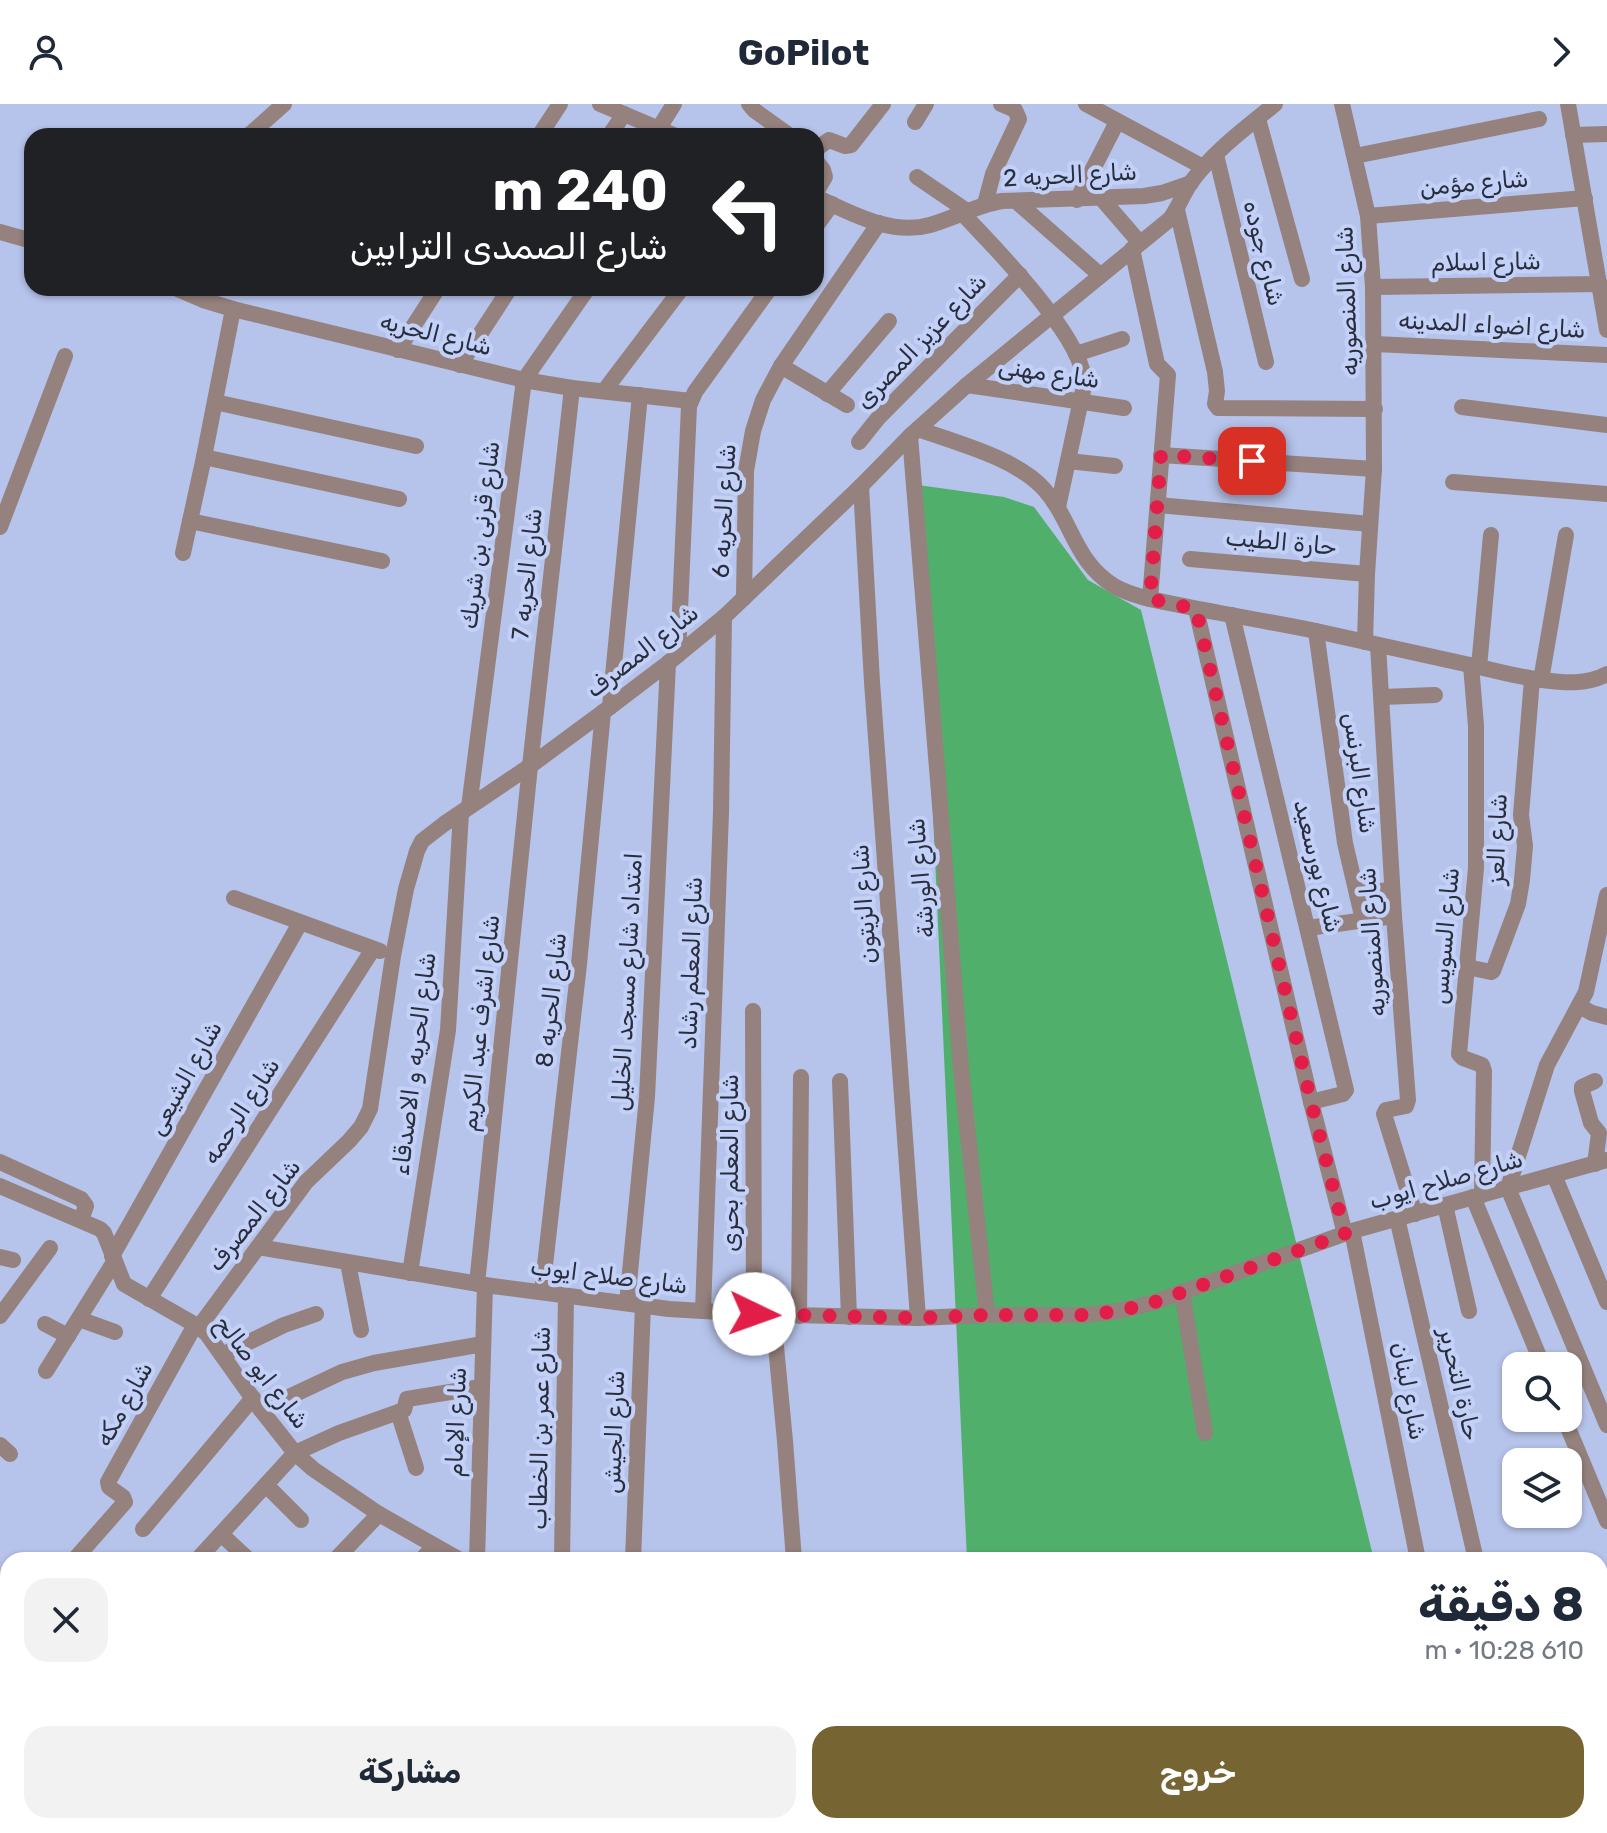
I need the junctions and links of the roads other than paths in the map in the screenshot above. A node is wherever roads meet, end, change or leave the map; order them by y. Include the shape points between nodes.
1 (284, 104) edge
2 (560, 104) edge
3 (600, 104) edge
4 (674, 104) edge
5 (749, 104) edge
6 (883, 104) edge
7 (926, 104) edge
8 (1001, 104) edge
9 (1086, 104) edge
10 (1275, 104) edge
11 (1568, 104) edge
12 (1345, 105) edge
13 (624, 114) junction
14 (1258, 119) junction
15 (1539, 119) dead end
16 (915, 122) dead end
17 (1117, 122) junction
18 (257, 128) edge
19 (544, 128) edge
20 (614, 128) edge
21 (659, 128) joint
22 (779, 128) edge
23 (1607, 134) edge
24 (1573, 135) junction
25 (824, 143) edge
26 (1216, 155) junction
27 (1355, 156) junction
28 (1203, 167) junction
29 (917, 177) dead end
30 (1191, 183) junction
31 (1585, 198) junction
32 (824, 199) edge
33 (1102, 199) junction
34 (1077, 200) junction
35 (1016, 201) junction
36 (985, 204) junction
37 (1177, 210) junction
38 (965, 212) junction
39 (1368, 216) junction
40 (879, 223) junction
41 (0, 232) edge
42 (24, 239) edge
43 (1136, 246) junction
44 (1020, 275) junction
45 (1100, 275) junction
46 (1302, 279) dead end
47 (1600, 284) junction
48 (1373, 287) junction
49 (194, 296) edge
50 (433, 296) edge
51 (505, 296) edge
52 (582, 296) edge
53 (676, 296) edge
54 (764, 296) edge
55 (233, 309) junction
56 (1052, 316) junction
57 (889, 321) dead end
58 (1607, 330) edge
59 (1122, 339) dead end
60 (1375, 344) junction
61 (398, 350) junction
62 (1076, 354) junction
63 (1607, 355) edge
64 (65, 356) dead end
65 (1266, 362) dead end
66 (460, 365) junction
67 (781, 366) junction
68 (524, 380) junction
69 (967, 385) junction
70 (572, 388) junction
71 (604, 391) junction
72 (827, 394) junction
73 (640, 395) junction
74 (691, 401) junction
75 (215, 402) junction
76 (1081, 402) junction
77 (847, 405) dead end
78 (1462, 407) dead end
79 (1124, 408) dead end
80 (1375, 409) junction
81 (1607, 425) edge
82 (914, 433) junction
83 (859, 442) dead end
84 (416, 446) dead end
85 (1161, 455) junction
86 (204, 457) junction
87 (1068, 461) junction
88 (1115, 466) dead end
89 (1374, 469) junction
90 (1453, 482) dead end
91 (861, 486) junction
92 (1607, 494) edge
93 (399, 499) dead end
94 (1158, 505) junction
95 (1058, 507) junction
96 (190, 521) junction
97 (1370, 524) junction
98 (0, 527) edge
99 (1491, 535) dead end
100 (1566, 535) dead end
101 (183, 553) dead end
102 (1190, 559) dead end
103 (382, 561) dead end
104 (1367, 574) junction
105 (744, 598) junction
106 (1150, 599) junction
107 (1196, 609) junction
108 (1232, 615) junction
109 (724, 617) junction
110 (1316, 631) junction
111 (1371, 643) junction
112 (673, 659) junction
113 (1475, 666) junction
114 (1607, 674) edge
115 (1536, 680) junction
116 (1435, 695) dead end
117 (1382, 697) junction
118 (606, 710) junction
119 (530, 766) junction
120 (465, 810) junction
121 (1392, 890) junction
122 (1357, 893) junction
123 (1607, 895) edge
124 (234, 898) dead end
125 (1394, 916) junction
126 (1363, 920) junction
127 (300, 923) junction
128 (1308, 928) junction
129 (373, 949) junction
130 (393, 956) junction
131 (1467, 967) junction
132 (1579, 1006) junction
133 (753, 1011) dead end
134 (1607, 1017) edge
135 (801, 1077) dead end
136 (840, 1081) dead end
137 (1595, 1081) dead end
138 (1311, 1102) junction
139 (0, 1162) edge
140 (1601, 1162) edge
141 (1554, 1175) junction
142 (1607, 1178) edge
143 (0, 1186) edge
144 (1508, 1188) junction
145 (1477, 1196) junction
146 (1445, 1205) junction
147 (1415, 1214) junction
148 (1397, 1218) junction
149 (81, 1220) junction
150 (1349, 1232) junction
151 (258, 1247) junction
152 (50, 1248) dead end
153 (113, 1259) junction
154 (348, 1263) junction
155 (410, 1273) junction
156 (481, 1285) junction
157 (542, 1292) junction
158 (1182, 1292) junction
159 (566, 1296) junction
160 (149, 1299) junction
161 (1607, 1302) edge
162 (635, 1304) junction
163 (703, 1311) junction
164 (1469, 1311) dead end
165 (316, 1314) dead end
166 (754, 1314) junction
167 (773, 1315) junction
168 (987, 1315) junction
169 (0, 1316) edge
170 (799, 1316) junction
171 (849, 1317) junction
172 (918, 1318) junction
173 (79, 1319) junction
174 (45, 1324) dead end
175 (197, 1326) junction
176 (361, 1330) dead end
177 (115, 1332) dead end
178 (68, 1336) junction
179 (483, 1344) junction
180 (1538, 1352) edge
181 (222, 1355) junction
182 (46, 1371) dead end
183 (481, 1387) junction
184 (257, 1404) junction
185 (398, 1412) junction
186 (1607, 1425) edge
187 (1570, 1432) edge
188 (1205, 1433) dead end
189 (295, 1453) junction
190 (416, 1468) dead end
191 (266, 1485) junction
192 (379, 1514) junction
193 (301, 1520) dead end
194 (1607, 1521) edge
195 (143, 1529) dead end
196 (221, 1534) junction
197 (435, 1546) junction
198 (81, 1552) edge
199 (204, 1552) edge
200 (240, 1552) edge
201 (343, 1552) edge
202 (429, 1552) edge
203 (446, 1552) edge
204 (477, 1552) edge
205 (562, 1552) edge
206 (633, 1552) edge
207 (793, 1552) edge
208 (1416, 1552) edge
209 (1474, 1552) edge

1 - 18 street
2 - 19 street
3 - 13 street
4 - 21 street
5 - 22 street
6 - 25 street via 849,146
7 - 16 street
8 - 36 street via 1015,110 1019,119
9 - 17 street
10 - 14 street, شارع المصرف
11 - 24 street
12 - 27 street, شارع المنصوريه
13 - 20 street
13 - 21 street
14 - 26 street, شارع المصرف
14 - 46 street
15 - 27 street
17 - 28 street
17 - 34 street
23 - 24 street
24 - 31 street
26 - 28 street, شارع المصرف
26 - 65 street, شارع جوده
27 - 39 street, شارع المنصوريه
28 - 30 street, شارع المصرف
29 - 38 street
30 - 33 street, شارع الحريه 2 via 1162,193
30 - 37 street, شارع المصرف
31 - 39 street, شارع مؤمن
31 - 47 street
32 - 40 street, شارع الحريه 2
33 - 34 street, شارع الحريه 2
33 - 43 street
34 - 35 street, شارع الحريه 2
35 - 36 street, شارع الحريه 2
35 - 45 street
36 - 38 street, شارع الحريه 2
37 - 43 street, شارع المصرف
37 - 80 street via 1219,409
38 - 40 street, شارع الحريه 2 via 914,228
38 - 44 street
39 - 48 street, شارع المنصوريه
40 - 67 street, شارع الحريه 6
41 - 42 street
43 - 45 street, شارع المصرف
43 - 85 street via 1157,364 1168,375
44 - 56 street
44 - 83 street, شارع عزيز المصرى
45 - 56 street, شارع المصرف
47 - 48 street, شارع اسلام
47 - 58 street
48 - 60 street, شارع المنصوريه
49 - 55 street, شارع الحريه
50 - 61 street
51 - 66 street
52 - 68 street, شارع قرنى بن شريك
53 - 71 street
54 - 74 street
55 - 61 street, شارع الحريه
55 - 75 street
56 - 62 street
56 - 69 street, شارع المصرف
57 - 72 street
59 - 62 street
60 - 63 street, شارع اضواء المدينه
60 - 80 street, شارع المنصوريه
61 - 66 street, شارع الحريه
62 - 76 street via 1084,380
64 - 98 street
66 - 68 street, شارع الحريه
67 - 72 street
67 - 105 street, شارع الحريه 6 via 763,400 746,471
68 - 70 street, شارع الحريه
68 - 120 street, شارع قرنى بن شريك
69 - 76 street, شارع مهنى
69 - 82 street, شارع المصرف
70 - 71 street, شارع الحريه
70 - 119 street, شارع الحريه 7
71 - 73 street, شارع الحريه
72 - 77 street
73 - 74 street, شارع الحريه
73 - 118 street, شارع الحريه 8
74 - 112 street, امتداد شارع مسجد الخليل
75 - 84 street
75 - 86 street
76 - 79 street, شارع مهنى
76 - 87 street
78 - 81 street
80 - 89 street, شارع المنصوريه
82 - 91 street, شارع المصرف
82 - 95 street via 1020,470
82 - 168 street, شارع الورشة via 935,755
85 - 89 street
85 - 94 street
86 - 93 street
86 - 96 street
87 - 88 street
87 - 95 street
89 - 97 street, شارع المنصوريه
90 - 92 street
91 - 105 street, شارع المصرف
91 - 172 street, شارع الزيتون
94 - 97 street
94 - 106 street
95 - 106 street via 1076,546 1099,575
96 - 101 street
96 - 103 street
97 - 104 street, شارع المنصوريه
99 - 113 street, شارع السويس
100 - 115 street, شارع العز
102 - 104 street, حارة الطيب
104 - 111 street, شارع المنصوريه
105 - 109 street, شارع المصرف
106 - 107 street
107 - 108 street
107 - 138 street, شارع لبنان
108 - 110 street
108 - 128 street, شارع بورسعيد
109 - 112 street, شارع المصرف
109 - 163 street, شارع المعلم رشاد
110 - 111 street
110 - 122 street, شارع البرنس via 1345,843
111 - 113 street
111 - 117 street, شارع المنصوريه
112 - 118 street, شارع المصرف
112 - 162 street, امتداد شارع مسجد الخليل
113 - 115 street
113 - 131 street, شارع السويس via 1477,837
114 - 115 street via 1577,683
115 - 131 street, شارع العز via 1521,815 1525,846 1520,892 1493,971
116 - 117 street
117 - 121 street, شارع المنصوريه
118 - 119 street, شارع المصرف
118 - 157 street, شارع الحريه 8
119 - 120 street, شارع المصرف
119 - 156 street, شارع اشرف عبد الكريم
120 - 130 street, شارع المصرف via 431,833 417,851
120 - 155 street, شارع الحريه و الاصدقاء via 448,1030
121 - 122 street
121 - 125 street, شارع المنصوريه
122 - 126 street, شارع البرنس
123 - 132 street
124 - 127 street
125 - 126 street
125 - 147 street, شارع المنصوريه via 1408,1103 1384,1114
126 - 128 street
127 - 129 street
127 - 153 street, شارع الشيعى
128 - 138 street, شارع بورسعيد via 1346,1090
129 - 130 street
129 - 160 street, شارع الرحمه
130 - 151 street, شارع المصرف via 370,1109 361,1127 306,1182
131 - 145 street, شارع السويس via 1459,1054 1484,1071
132 - 134 street
132 - 144 street via 1547,1065
133 - 166 street, شارع المعلم بحرى
135 - 170 street
136 - 171 street
137 - 140 street via 1582,1091 1599,1133
138 - 150 street, شارع لبنان
139 - 149 street via 81,1199 86,1206
140 - 141 street, شارع صلاح ايوب
140 - 142 street
141 - 144 street, شارع صلاح ايوب
141 - 161 street
143 - 149 street, شارع ابو صالح
144 - 145 street, شارع صلاح ايوب
144 - 186 street
145 - 146 street, شارع صلاح ايوب
145 - 180 street
146 - 147 street, شارع صلاح ايوب
146 - 164 street
147 - 148 street, شارع صلاح ايوب
148 - 150 street, شارع صلاح ايوب
148 - 209 street, حارة التحرير
149 - 153 street, شارع ابو صالح via 104,1233
150 - 158 street, شارع صلاح ايوب
150 - 208 street, شارع لبنان
151 - 154 street, شارع صلاح ايوب
151 - 175 street, شارع المصرف
152 - 169 street
153 - 160 street, شارع ابو صالح via 124,1284
153 - 173 street, شارع الشيعى
154 - 155 street, شارع صلاح ايوب
154 - 176 street
155 - 156 street, شارع صلاح ايوب
156 - 157 street, شارع صلاح ايوب
156 - 179 street, شارع الإمام
157 - 159 street, شارع صلاح ايوب
158 - 168 street, شارع صلاح ايوب via 1086,1315
158 - 188 street
159 - 162 street, شارع صلاح ايوب
159 - 205 street, شارع عمر بن الخطاب
160 - 175 street, شارع ابو صالح
162 - 163 street, شارع صلاح ايوب
162 - 206 street, شارع الجيش
163 - 166 street, شارع صلاح ايوب
165 - 181 street
166 - 167 street, شارع صلاح ايوب
167 - 170 street, شارع صلاح ايوب
167 - 207 street
168 - 172 street, شارع صلاح ايوب
170 - 171 street, شارع صلاح ايوب
171 - 172 street, شارع صلاح ايوب
173 - 177 street
173 - 178 street, شارع الشيعى
174 - 178 street
175 - 181 street, شارع ابو صالح
175 - 198 street, شارع مكه via 108,1482 125,1502
178 - 182 street, شارع الشيعى
179 - 183 street, شارع الإمام
179 - 184 street via 374,1363
181 - 184 street, شارع ابو صالح
183 - 185 street via 408,1399
183 - 204 street, شارع الإمام
184 - 189 street, شارع ابو صالح
184 - 195 street
185 - 189 street
185 - 190 street
187 - 194 street
189 - 191 street
189 - 192 street, شارع ابو صالح
191 - 193 street
191 - 196 street
192 - 197 street, شارع ابو صالح
192 - 201 street
196 - 199 street
196 - 200 street
197 - 202 street
197 - 203 street, شارع ابو صالح

